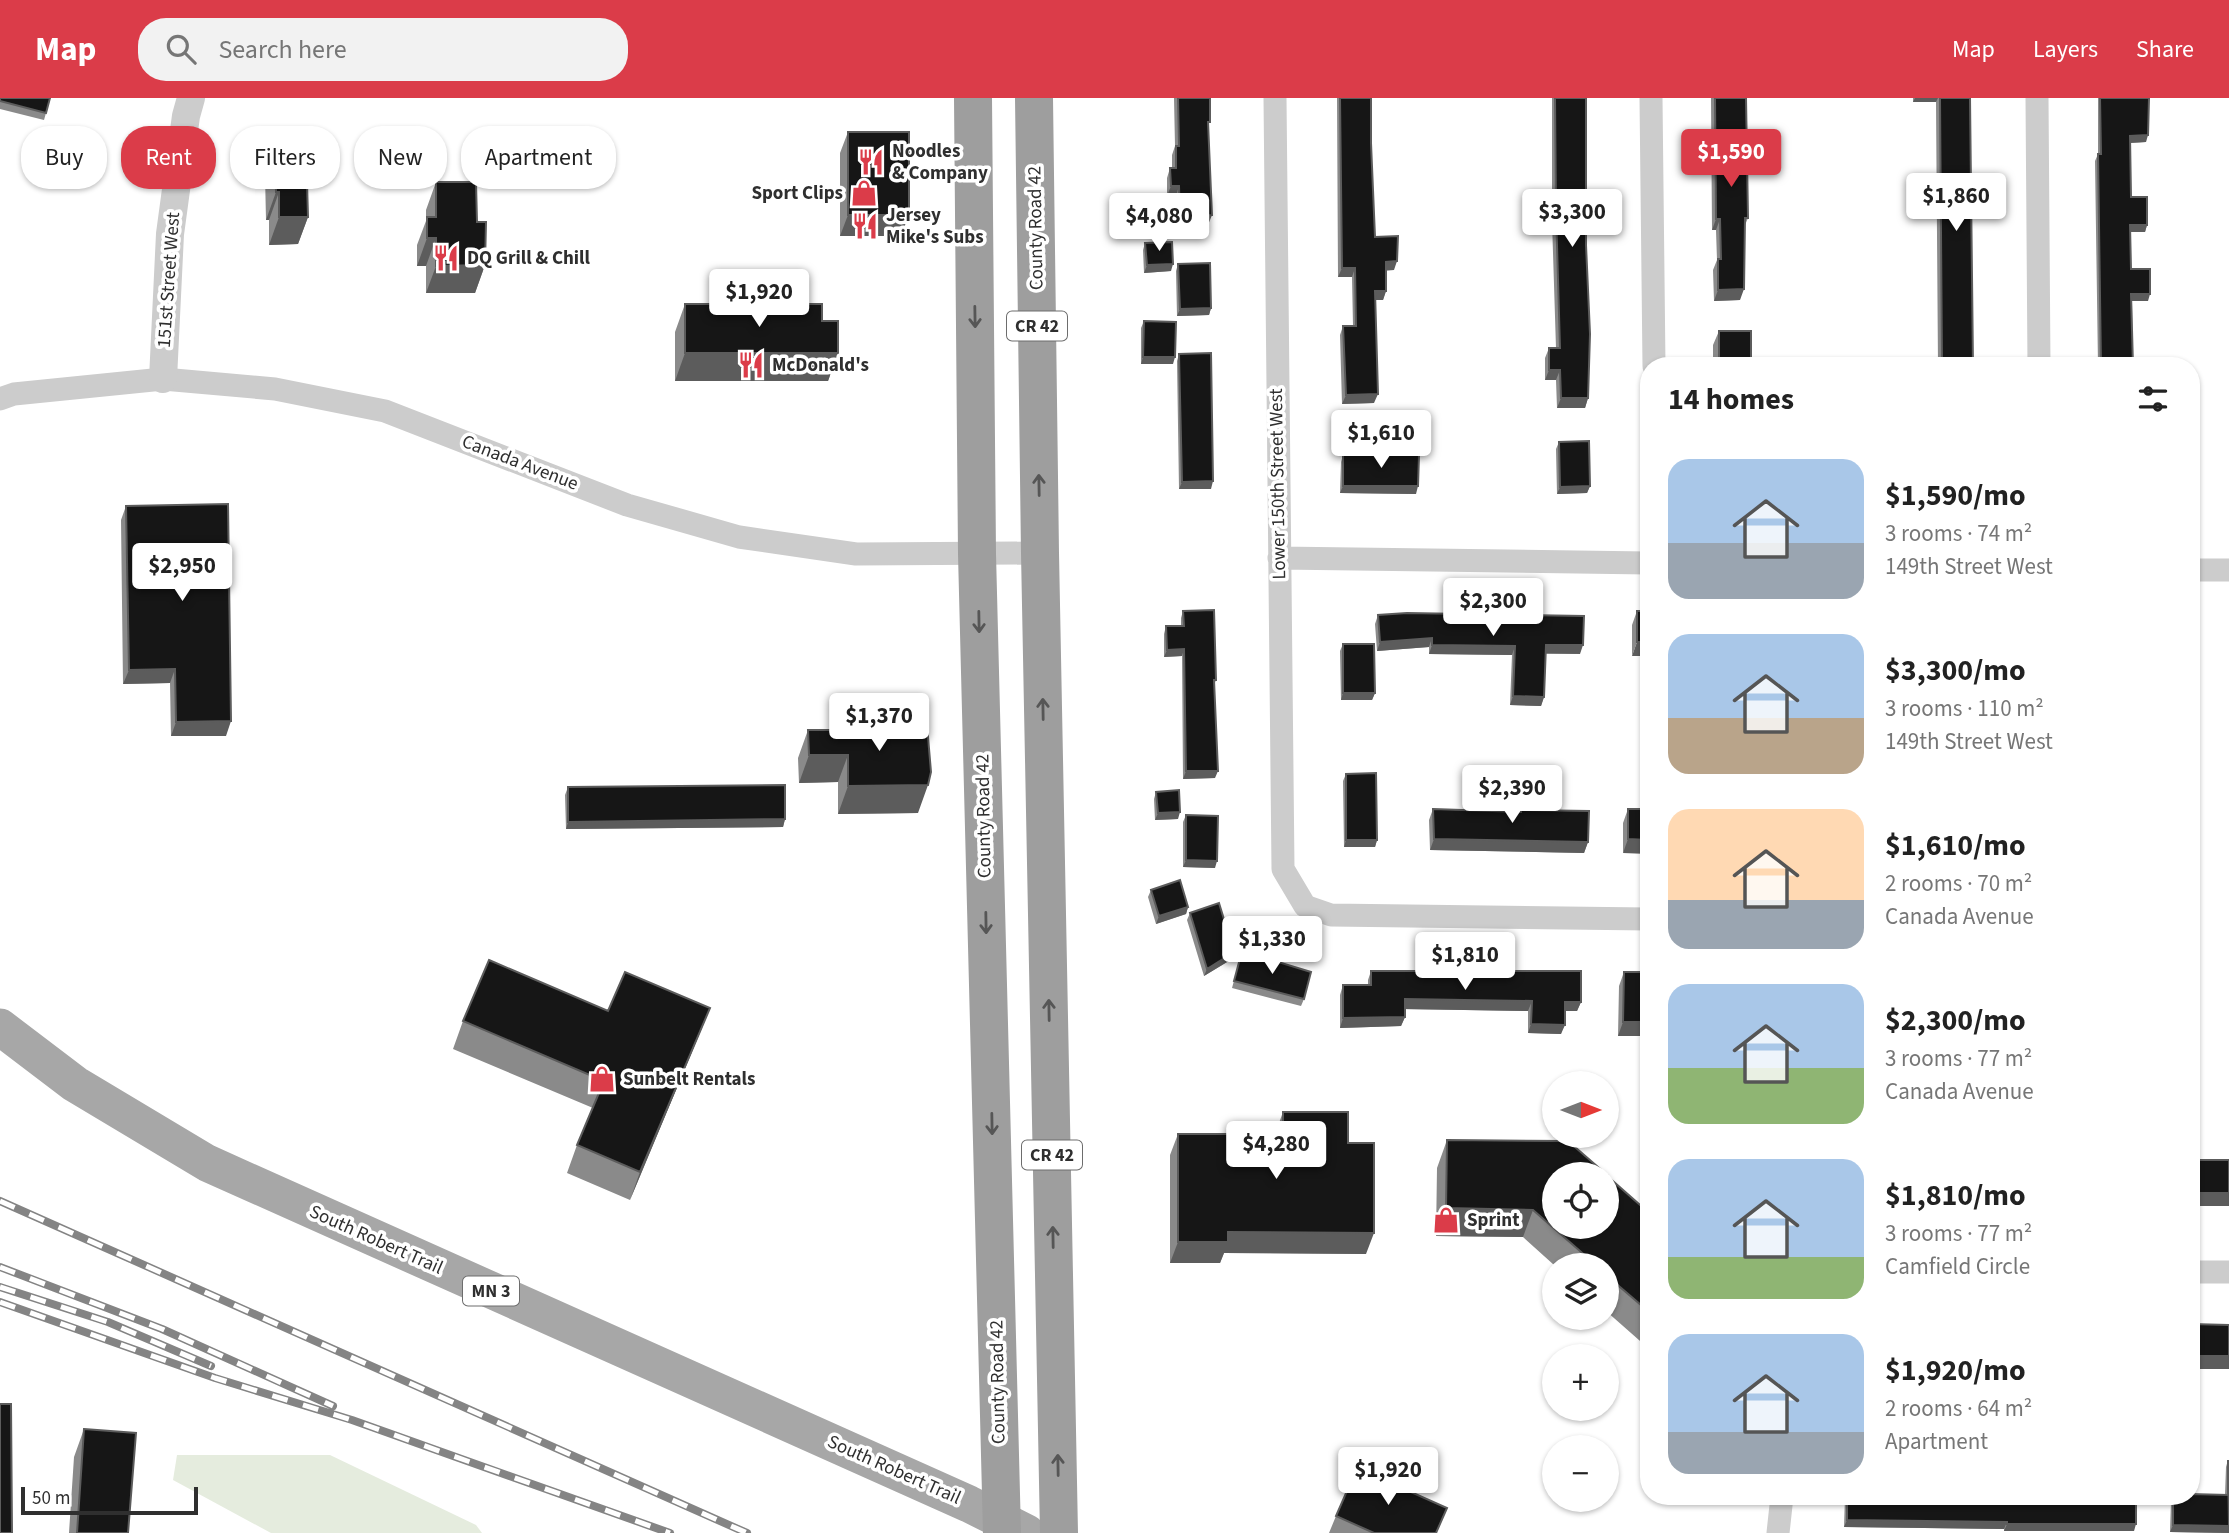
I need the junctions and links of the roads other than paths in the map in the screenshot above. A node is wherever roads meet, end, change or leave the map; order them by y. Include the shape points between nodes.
1 (191, 98) edge
2 (973, 98) edge
3 (1026, 98) edge
4 (1034, 98) edge
5 (1275, 98) edge
6 (1651, 98) edge
7 (2037, 98) edge
8 (1037, 330) junction
9 (1654, 357) edge
10 (2039, 357) edge
11 (163, 379) junction
12 (0, 399) edge
13 (1040, 553) junction
14 (977, 554) junction
15 (1279, 558) junction
16 (1640, 563) edge
17 (2200, 570) edge
18 (2229, 570) edge
19 (1640, 919) edge
20 (0, 1027) edge
21 (2200, 1272) edge
22 (2229, 1272) edge
23 (1781, 1505) edge
24 (1010, 1529) edge
25 (1059, 1533) edge
26 (1778, 1533) edge

1 - 11 street, 151st Street West via 170,234
2 -> 14 highway, County Road 42
3 - 8 highway via 1029,273
4 - 8 highway, County Road 42 / CR 42
5 - 15 street, Lower 150th Street West
6 - 9 street
7 - 10 street
13 -> 8 highway, County Road 42 / CR 42
11 - 12 street, Canada Avenue
11 - 14 street, Canada Avenue via 275,389 385,411 627,505 739,537 856,554
13 - 14 street, Canada Avenue
25 -> 13 highway, County Road 42 / CR 42
14 -> 24 highway, County Road 42
15 - 16 street
15 - 19 street, Lower 150th Street West via 1283,869 1305,906 1331,915
17 - 18 street
20 - 24 main road, South Robert Trail / MN 3 via 75,1084 207,1163 969,1504
21 - 22 street
23 - 26 street

